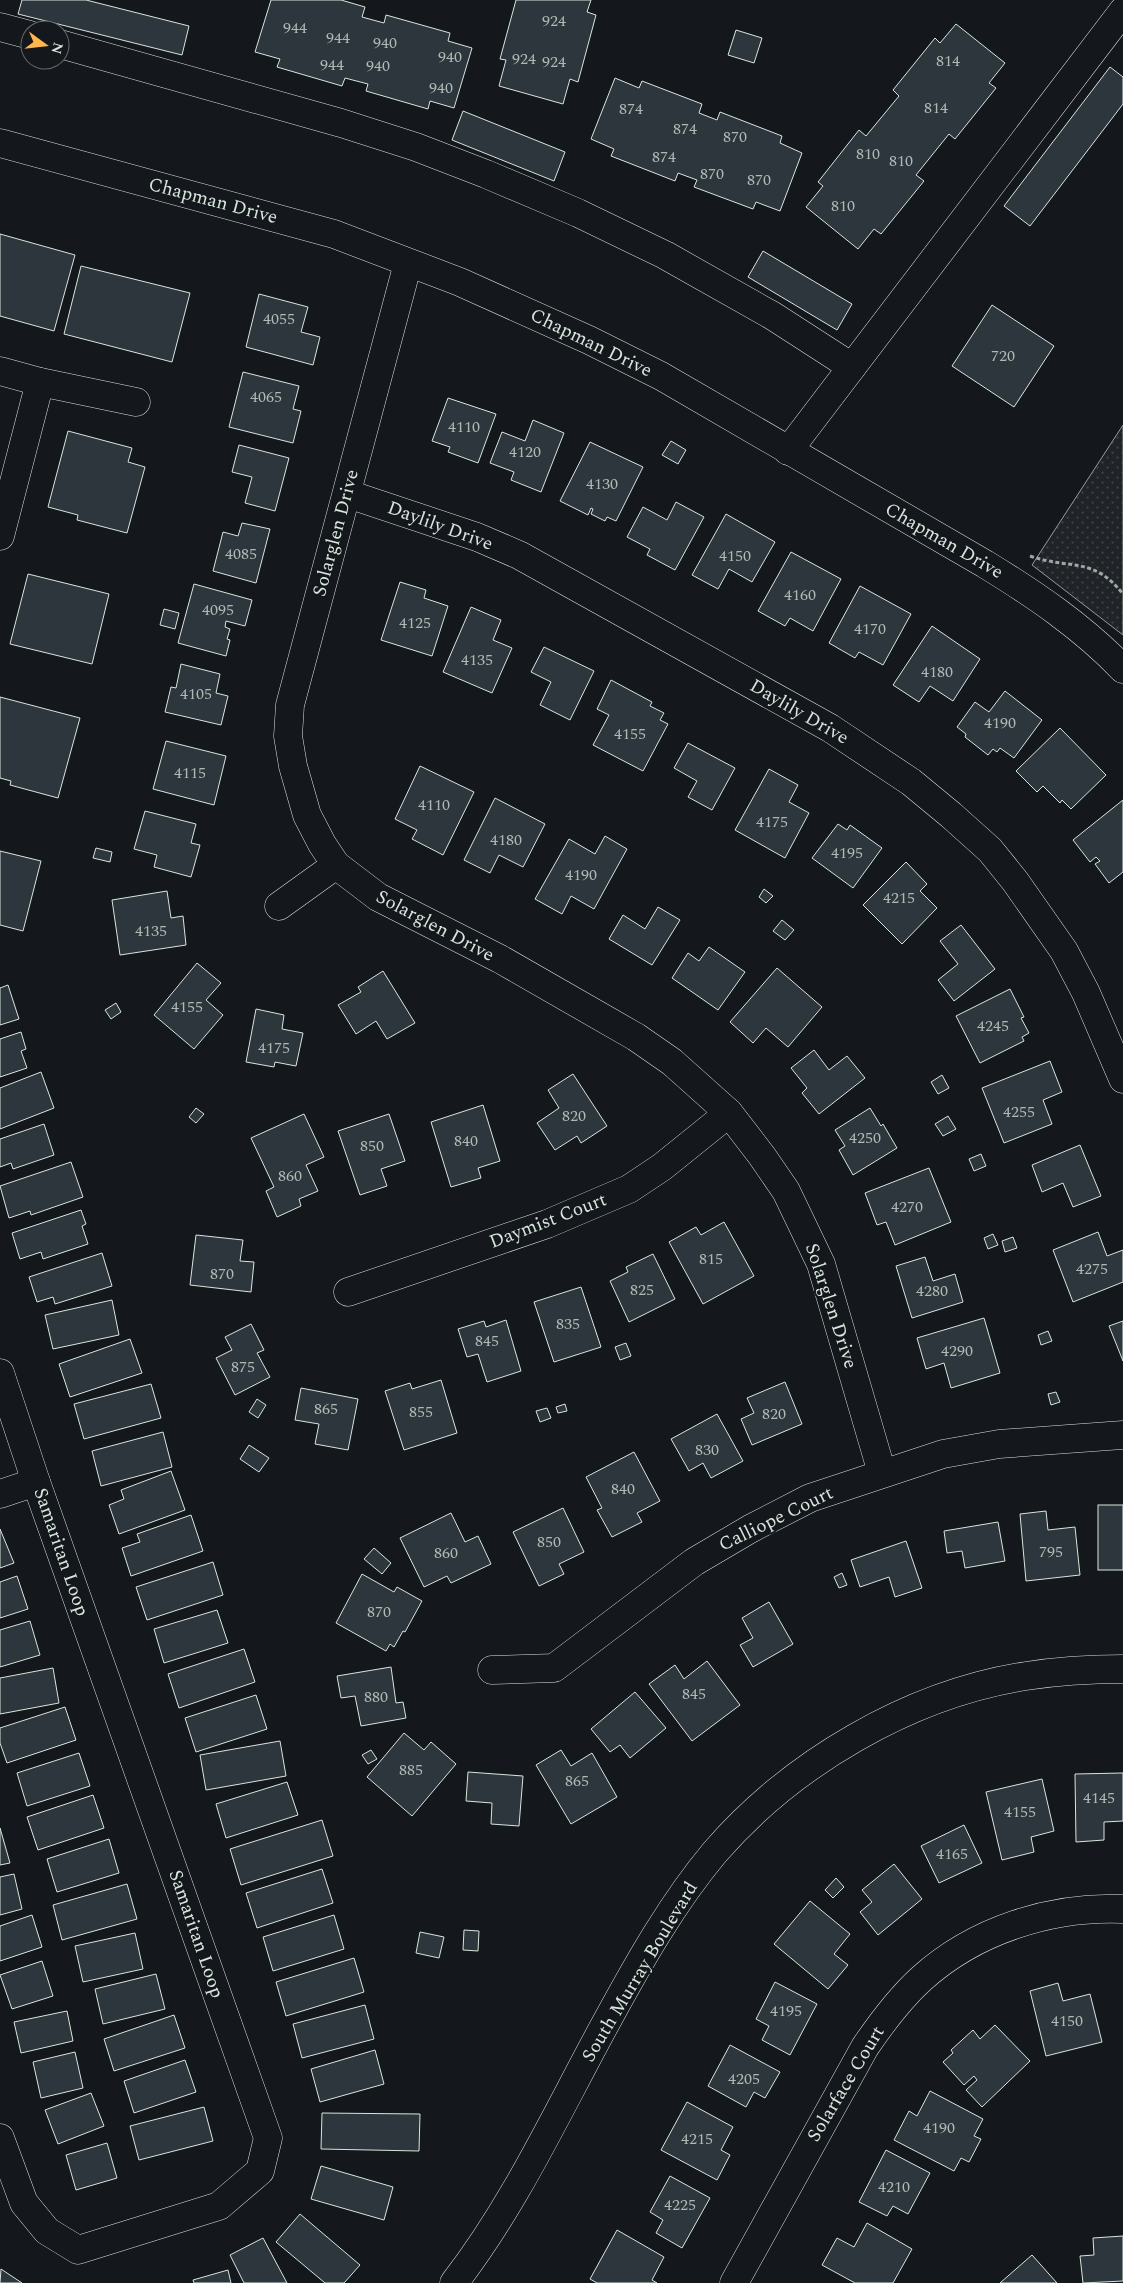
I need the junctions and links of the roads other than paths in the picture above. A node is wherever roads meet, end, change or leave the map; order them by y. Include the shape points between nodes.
1 (1123, 12) edge
2 (0, 27) edge
3 (20, 32) edge
4 (70, 47) edge
5 (0, 143) edge
6 (408, 263) junction
7 (852, 367) junction
8 (0, 372) edge
9 (40, 382) junction
10 (136, 402) dead end
11 (788, 451) junction
12 (348, 494) junction
13 (0, 536) edge
14 (1123, 669) edge
15 (336, 865) junction
16 (279, 906) dead end
17 (1123, 1079) edge
18 (728, 1113) junction
19 (348, 1292) dead end
20 (0, 1373) edge
21 (1123, 1435) edge
22 (882, 1473) junction
23 (36, 1482) junction
24 (0, 1494) edge
25 (1123, 1669) edge
26 (492, 1670) dead end
27 (1123, 1909) edge
28 (0, 2138) edge
29 (454, 2283) edge
30 (734, 2283) edge

1 - 7 street
2 - 3 street
4 - 7 street via 341,123 486,174 665,255 773,316
5 - 6 street, Chapman Drive via 334,234
6 - 11 street, Chapman Drive via 589,340 661,376
6 - 12 street, Solarglen Drive
7 - 11 street
8 - 9 street
9 - 10 street
9 - 13 street
11 - 14 street, Chapman Drive via 1031,592
12 - 15 street, Solarglen Drive via 298,670 290,705 288,736 307,815
12 - 17 street, Daylily Drive via 476,537 519,555 830,728 911,782 990,850 1032,904 1064,951 1086,993
15 - 16 street
15 - 18 street, Solarglen Drive via 378,897 500,959 636,1037 672,1062
18 - 19 street, Daymist Court via 662,1167 629,1189 546,1224
18 - 22 street, Solarglen Drive via 786,1191 821,1264
20 - 23 street, Samaritan Loop
21 - 22 street, Calliope Court via 999,1444 943,1454
22 - 26 street, Calliope Court via 810,1498 694,1562 554,1668
23 - 24 street
23 - 28 street, Samaritan Loop via 268,2138 260,2171 219,2206 78,2250 47,2231 24,2203
25 - 29 street, South Murray Boulevard via 1083,1669 1025,1676 920,1706 865,1732 810,1766 759,1807 715,1852 672,1910 609,2016 503,2211
27 - 30 street, Solarface Court via 1093,1908 1046,1915 1001,1930 960,1950 922,1978 887,2015 865,2047

